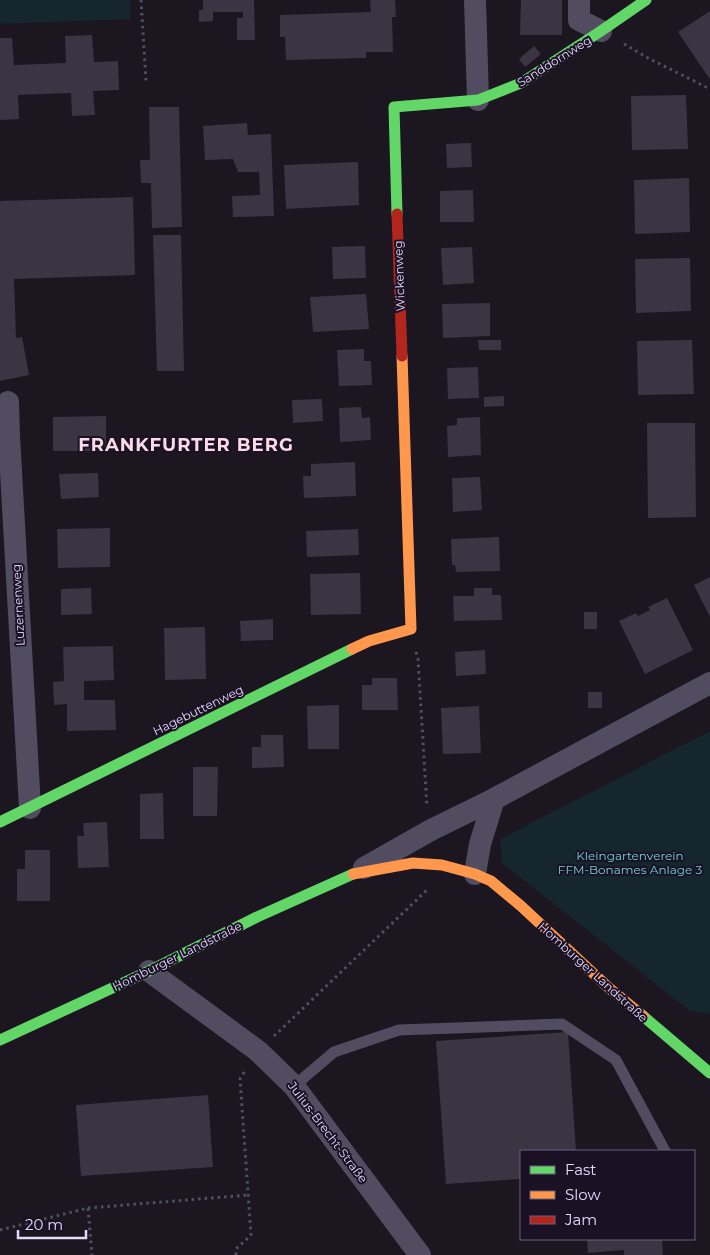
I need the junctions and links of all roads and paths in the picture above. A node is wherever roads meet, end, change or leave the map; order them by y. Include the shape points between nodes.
1 (141, 0) edge
2 (475, 0) edge
3 (579, 0) edge
4 (646, 0) edge
5 (602, 31) junction
6 (648, 58) dead end
7 (146, 81) dead end
8 (710, 89) edge
9 (478, 100) junction
10 (8, 402) dead end
11 (411, 629) junction
12 (710, 683) edge
13 (494, 800) junction
14 (30, 808) junction
15 (0, 822) edge
16 (431, 830) junction
17 (442, 866) junction
18 (355, 873) junction
19 (475, 874) junction
20 (148, 971) junction
21 (0, 1040) edge
22 (258, 1051) junction
23 (710, 1073) edge
24 (294, 1086) junction
25 (664, 1150) edge
26 (248, 1195) junction
27 (88, 1208) junction
28 (0, 1230) edge
29 (92, 1255) edge
30 (236, 1255) edge
31 (420, 1255) edge

1 - 7 path
2 - 9 street
3 - 5 street, Sanddornweg via 579,20
4 - 5 street, Sanddornweg
5 - 9 street, Sanddornweg via 521,83
6 - 8 path
9 - 11 street, Wickenweg via 394,107
10 - 14 street, Luzernenweg
11 - 14 street, Hagebuttenweg via 369,641
11 - 16 path via 418,659
12 - 13 street, Homburger Landstraße
13 - 16 street, Homburger Landstraße
13 - 19 street via 480,844
14 - 15 street, Hagebuttenweg
16 - 18 street, Homburger Landstraße
17 - 18 street, Homburger Landstraße via 413,863
17 - 19 street, Homburger Landstraße
17 - 22 path via 438,878 414,903
18 - 20 street, Homburger Landstraße
19 - 23 street, Homburger Landstraße via 491,881 609,988
20 - 21 street, Homburger Landstraße
20 - 22 street, Julius-Brecht-Straße
22 - 24 street, Julius-Brecht-Straße
22 - 26 path via 240,1079
24 - 25 lane via 334,1052 399,1030 562,1024 616,1060
24 - 31 street, Julius-Brecht-Straße
26 - 27 path
26 - 30 path via 251,1235 236,1249
27 - 28 path
27 - 29 path

